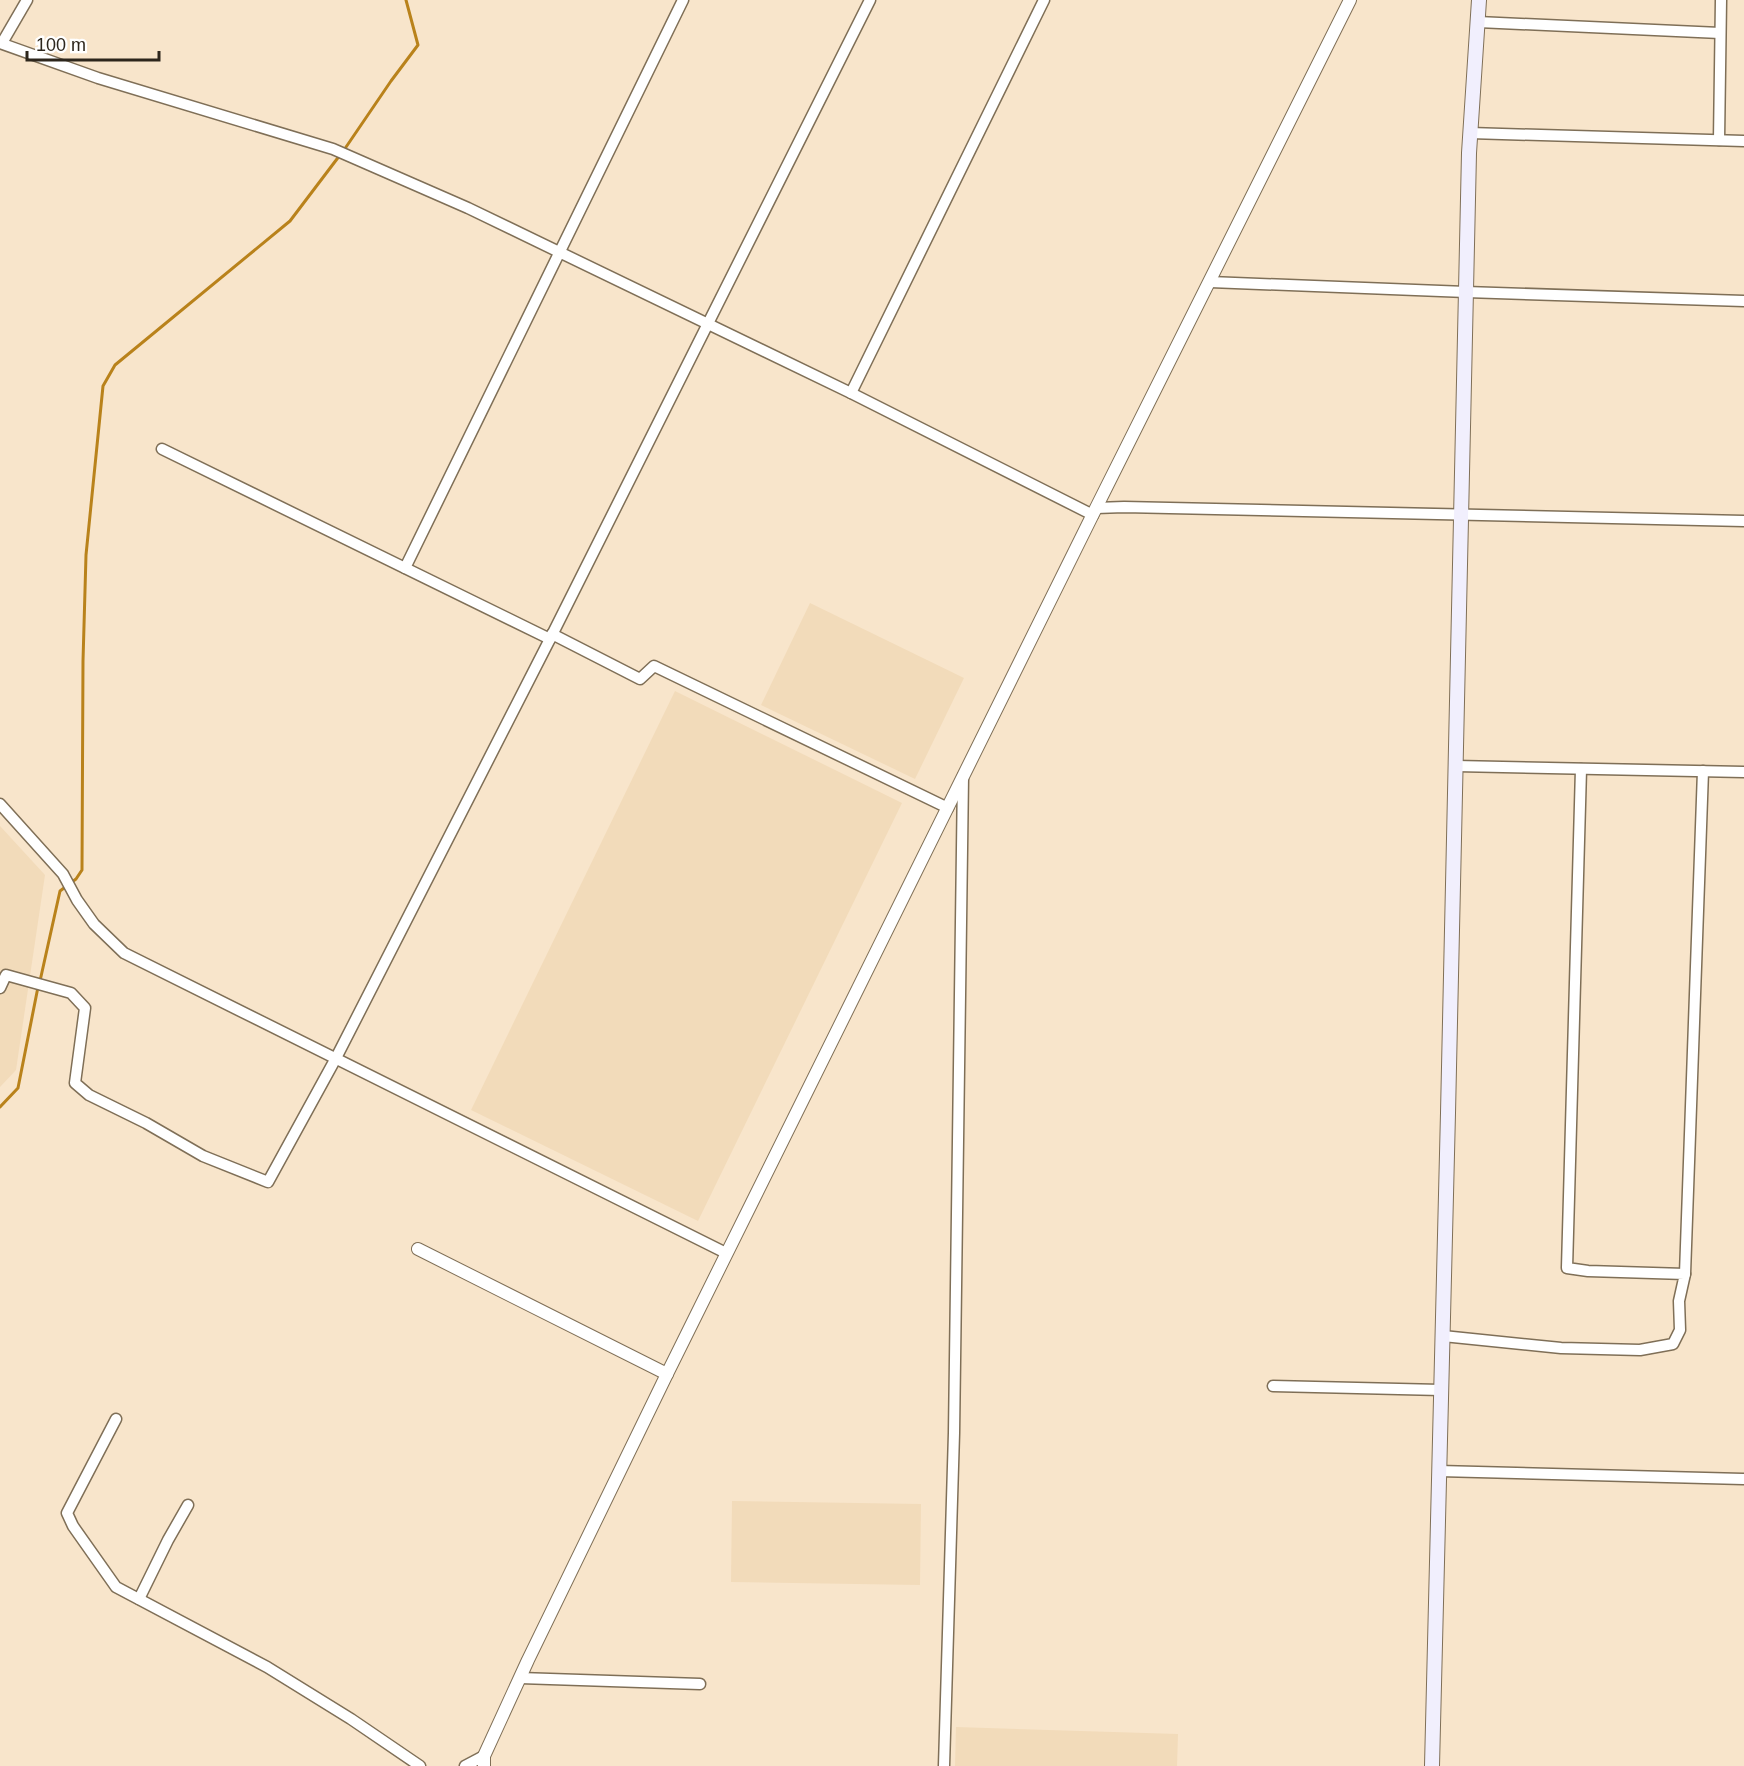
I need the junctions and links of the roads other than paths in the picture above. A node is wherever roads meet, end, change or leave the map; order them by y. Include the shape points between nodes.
1 (27, 0) edge
2 (683, 0) edge
3 (870, 0) edge
4 (1044, 0) edge
5 (1350, 0) edge
6 (1479, 0) edge
7 (1721, 0) edge
8 (1478, 22) junction
9 (1720, 33) junction
10 (1, 43) edge
11 (1470, 133) junction
12 (1719, 141) junction
13 (1744, 141) edge
14 (559, 252) junction
15 (1210, 282) junction
16 (1466, 292) junction
17 (1744, 301) edge
18 (708, 324) junction
19 (851, 393) junction
20 (162, 449) dead end
21 (1094, 511) junction
22 (1461, 515) junction
23 (1744, 521) edge
24 (405, 568) junction
25 (551, 636) junction
26 (1456, 766) junction
27 (1581, 769) junction
28 (1703, 771) junction
29 (1744, 772) edge
30 (963, 776) junction
31 (0, 804) edge
32 (948, 808) junction
33 (0, 988) edge
34 (336, 1058) junction
35 (418, 1249) dead end
36 (726, 1253) junction
37 (1685, 1274) junction
38 (1443, 1336) junction
39 (667, 1374) junction
40 (1273, 1386) dead end
41 (1442, 1390) junction
42 (116, 1419) dead end
43 (1440, 1471) junction
44 (1743, 1479) edge
45 (188, 1505) dead end
46 (140, 1599) junction
47 (520, 1678) junction
48 (700, 1684) dead end
49 (484, 1761) edge
50 (420, 1766) edge
51 (465, 1766) edge
52 (944, 1766) edge
53 (1432, 1766) edge

1 - 10 street
2 - 14 street
3 - 18 street
4 - 19 street
5 - 15 street
6 - 8 main road
7 - 9 street
8 - 9 street
8 - 11 main road
9 - 12 street
10 - 14 street via 98,78 333,149
11 - 12 street
11 - 16 main road
12 - 13 street
14 - 18 street
14 - 24 street
15 - 16 street
15 - 21 street
16 - 17 street
16 - 22 main road
18 - 19 street
18 - 25 street
19 - 21 street
20 - 24 street
21 - 22 street via 1124,507
21 - 30 street
22 - 23 street
22 - 26 main road
24 - 25 street
25 - 32 street via 640,678 654,666
25 - 34 street
26 - 27 street
26 - 38 main road
27 - 28 street
27 - 37 street via 1567,1268
28 - 29 street
28 - 37 street
30 - 32 street
30 - 52 street via 954,1433
31 - 34 street via 63,874 93,924 124,952
32 - 36 street
33 - 34 street via 6,975 70,993 86,1008 75,1083 89,1095 203,1156 268,1182
34 - 36 street
35 - 39 street
36 - 39 street
37 - 38 street via 1679,1301 1680,1330 1673,1344 1640,1350 1562,1348
38 - 41 main road
39 - 47 street
40 - 41 street
41 - 43 main road
42 - 46 street via 68,1513 116,1587
43 - 44 street
43 - 53 main road
45 - 46 street
46 - 50 street via 267,1668
47 - 48 street
47 - 49 street
49 - 51 street

